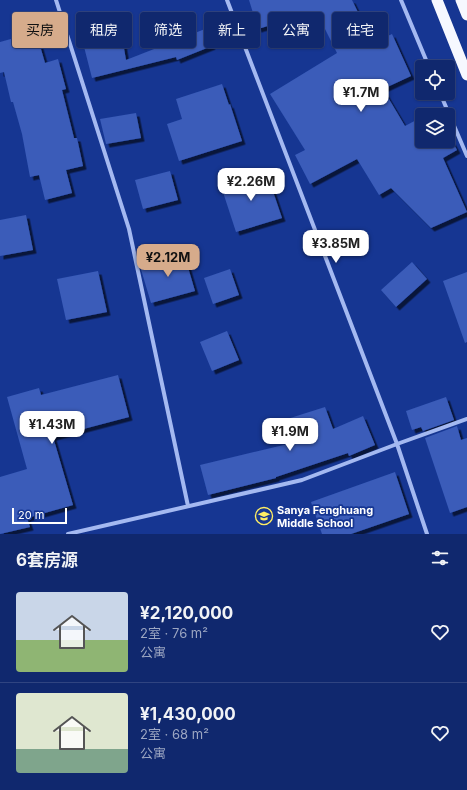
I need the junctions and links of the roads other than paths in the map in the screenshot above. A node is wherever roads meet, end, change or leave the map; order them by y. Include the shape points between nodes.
1 (56, 0) edge
2 (227, 0) edge
3 (401, 0) edge
4 (436, 0) edge
5 (461, 0) edge
6 (467, 15) edge
7 (426, 60) edge
8 (467, 75) edge
9 (443, 100) edge
10 (467, 156) edge
11 (467, 419) edge
12 (397, 444) junction
13 (188, 506) junction
14 (68, 534) edge
15 (427, 534) edge

1 - 13 street via 129,229
2 - 12 street
3 - 7 street
4 - 8 highway
5 - 6 highway
9 - 10 street
11 - 12 street
12 - 13 street via 302,480
12 - 15 street
13 - 14 street

